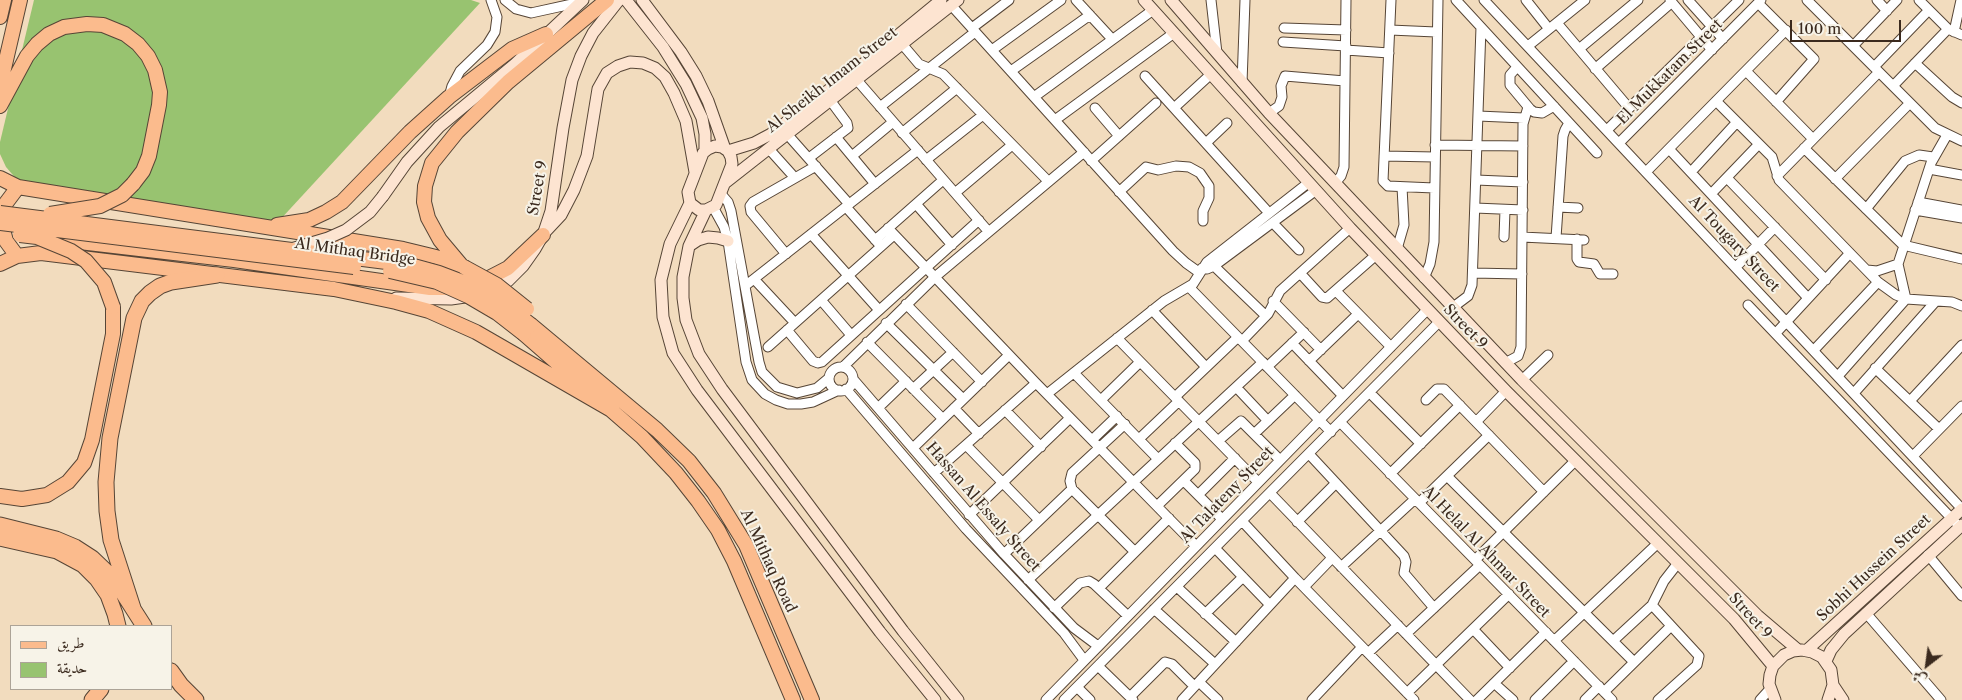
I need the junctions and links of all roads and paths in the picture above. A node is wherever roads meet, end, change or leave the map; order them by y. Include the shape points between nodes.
1 (4, 0) edge
2 (20, 0) edge
3 (490, 0) edge
4 (505, 0) edge
5 (606, 0) edge
6 (619, 0) edge
7 (626, 0) edge
8 (642, 0) edge
9 (1009, 0) edge
10 (1061, 0) edge
11 (1076, 0) edge
12 (1144, 0) edge
13 (1171, 0) edge
14 (1211, 0) edge
15 (1245, 0) edge
16 (1346, 0) edge
17 (1391, 0) edge
18 (1438, 0) edge
19 (1456, 0) edge
20 (1484, 0) edge
21 (1526, 0) edge
22 (1638, 0) edge
23 (1688, 0) edge
24 (1739, 0) edge
25 (1807, 0) edge
26 (1877, 0) edge
27 (1897, 0) edge
28 (1919, 0) edge
29 (1961, 0) edge
30 (582, 1) edge
31 (1583, 1) edge
32 (1671, 1) edge
33 (950, 2) edge
34 (1760, 2) edge
35 (1153, 10) junction
36 (1887, 10) junction
37 (1929, 10) junction
38 (1090, 15) junction
39 (0, 17) edge
40 (1553, 26) junction
41 (1481, 27) junction
42 (1712, 27) junction
43 (1284, 28) dead end
44 (974, 30) junction
45 (1346, 30) junction
46 (1390, 30) junction
47 (1786, 30) junction
48 (1436, 32) junction
49 (1955, 32) edge
50 (1174, 33) junction
51 (546, 34) junction
52 (1701, 37) junction
53 (1112, 39) junction
54 (1723, 39) junction
55 (1283, 42) dead end
56 (902, 44) junction
57 (1528, 46) junction
58 (1853, 46) junction
59 (1346, 48) junction
60 (992, 50) junction
61 (1579, 50) junction
62 (1712, 50) junction
63 (1389, 53) junction
64 (1217, 54) junction
65 (1916, 63) junction
66 (1517, 67) junction
67 (930, 68) junction
68 (1595, 69) junction
69 (1876, 69) junction
70 (1011, 71) junction
71 (1746, 71) junction
72 (1210, 75) junction
73 (1146, 76) dead end
74 (856, 80) junction
75 (1345, 80) junction
76 (1242, 82) junction
77 (0, 86) edge
78 (1893, 86) junction
79 (957, 88) junction
80 (449, 97) junction
81 (1034, 97) junction
82 (830, 100) junction
83 (1716, 101) junction
84 (1776, 102) junction
85 (1156, 103) dead end
86 (1910, 103) junction
87 (1962, 103) edge
88 (0, 106) edge
89 (1554, 106) junction
90 (880, 107) junction
91 (1094, 108) dead end
92 (1174, 108) junction
93 (1528, 108) junction
94 (1629, 108) junction
95 (1269, 113) junction
96 (983, 115) junction
97 (1478, 116) junction
98 (1524, 118) junction
99 (1055, 120) junction
100 (893, 122) junction
101 (1737, 122) junction
102 (1228, 123) dead end
103 (1569, 123) junction
104 (1607, 130) junction
105 (902, 133) junction
106 (787, 134) junction
107 (1947, 135) junction
108 (1119, 136) junction
109 (836, 137) junction
110 (1813, 139) junction
111 (1962, 141) edge
112 (1206, 143) junction
113 (1619, 143) junction
114 (1759, 144) junction
115 (1012, 145) junction
116 (1435, 145) junction
117 (1477, 146) junction
118 (1523, 146) junction
119 (1804, 148) junction
120 (769, 149) junction
121 (1669, 149) junction
122 (726, 150) junction
123 (918, 150) junction
124 (705, 151) junction
125 (1084, 152) junction
126 (1597, 153) dead end
127 (852, 156) junction
128 (1384, 156) junction
129 (809, 158) junction
130 (1435, 158) junction
131 (1933, 158) junction
132 (926, 160) junction
133 (1091, 161) junction
134 (816, 166) junction
135 (1929, 169) junction
136 (696, 172) junction
137 (1646, 172) junction
138 (1691, 172) junction
139 (1777, 176) junction
140 (1962, 176) edge
141 (0, 178) edge
142 (795, 178) junction
143 (1727, 178) junction
144 (1835, 179) junction
145 (943, 180) junction
146 (1476, 180) junction
147 (1048, 182) junction
148 (1523, 182) junction
149 (725, 183) junction
150 (1335, 183) junction
151 (875, 184) junction
152 (1312, 187) junction
153 (1402, 187) junction
154 (18, 188) junction
155 (1434, 188) junction
156 (1119, 192) junction
157 (955, 193) junction
158 (721, 194) junction
159 (1711, 194) junction
160 (690, 203) junction
161 (916, 204) junction
162 (847, 205) junction
163 (1916, 206) junction
164 (1558, 207) junction
165 (1475, 208) junction
166 (1578, 208) dead end
167 (710, 209) junction
168 (1866, 209) junction
169 (1505, 210) junction
170 (1523, 210) junction
171 (1962, 210) edge
172 (0, 212) edge
173 (1269, 213) junction
174 (29, 216) junction
175 (1962, 218) edge
176 (979, 220) junction
177 (1203, 221) dead end
178 (0, 223) edge
179 (1273, 223) junction
180 (262, 227) junction
181 (1775, 227) junction
182 (1350, 228) junction
183 (0, 231) edge
184 (988, 231) junction
185 (891, 232) junction
186 (543, 234) junction
187 (811, 234) junction
188 (37, 237) junction
189 (1504, 237) dead end
190 (1522, 237) junction
191 (1556, 238) junction
192 (728, 241) junction
193 (878, 243) junction
194 (952, 244) junction
195 (1758, 244) junction
196 (1903, 245) junction
197 (690, 246) junction
198 (289, 249) junction
199 (1397, 249) junction
200 (1299, 250) dead end
201 (1850, 253) junction
202 (786, 254) junction
203 (1376, 255) junction
204 (18, 256) junction
205 (1962, 259) edge
206 (0, 264) edge
207 (1898, 264) junction
208 (1214, 266) junction
209 (464, 267) junction
210 (1736, 267) junction
211 (926, 268) junction
212 (1867, 270) junction
213 (1201, 271) junction
214 (1300, 273) junction
215 (1473, 273) junction
216 (217, 274) junction
217 (1522, 274) junction
218 (1613, 274) dead end
219 (848, 276) junction
220 (935, 277) junction
221 (1424, 278) junction
222 (754, 279) junction
223 (1826, 280) junction
224 (1878, 282) junction
225 (745, 286) junction
226 (1189, 287) junction
227 (1336, 291) junction
228 (379, 298) junction
229 (1808, 298) junction
230 (1906, 299) junction
231 (821, 300) junction
232 (1273, 301) junction
233 (1936, 301) junction
234 (906, 304) junction
235 (1748, 305) dead end
236 (1962, 306) edge
237 (1452, 308) junction
238 (879, 310) junction
239 (1152, 310) junction
240 (1427, 310) junction
241 (1358, 314) junction
242 (1266, 316) junction
243 (1787, 321) junction
244 (1439, 322) junction
245 (795, 323) junction
246 (886, 323) junction
247 (527, 330) junction
248 (787, 330) junction
249 (1304, 332) junction
250 (1776, 333) junction
251 (851, 336) junction
252 (1117, 338) junction
253 (1240, 339) junction
254 (868, 342) junction
255 (1292, 343) junction
256 (1962, 345) edge
257 (1391, 346) junction
258 (768, 347) dead end
259 (1321, 350) junction
260 (1814, 350) junction
261 (953, 352) junction
262 (1009, 355) junction
263 (1548, 355) dead end
264 (1309, 361) junction
265 (1140, 362) junction
266 (1505, 363) junction
267 (1265, 365) junction
268 (843, 367) junction
269 (1206, 368) junction
270 (1875, 368) junction
271 (585, 370) junction
272 (933, 370) junction
273 (1074, 373) junction
274 (1838, 376) junction
275 (829, 378) junction
276 (853, 379) junction
277 (1522, 380) junction
278 (906, 381) junction
279 (982, 382) junction
280 (1036, 383) junction
281 (1236, 387) junction
282 (913, 389) junction
283 (843, 390) junction
284 (1506, 391) junction
285 (1370, 393) junction
286 (1854, 393) junction
287 (1047, 394) junction
288 (1295, 395) junction
289 (1343, 396) junction
290 (963, 399) junction
291 (1177, 399) junction
292 (1101, 400) junction
293 (1426, 400) dead end
294 (1910, 401) junction
295 (1460, 405) junction
296 (1962, 406) edge
297 (878, 408) junction
298 (954, 408) junction
299 (1005, 410) junction
300 (613, 411) junction
301 (1117, 416) junction
302 (1070, 418) junction
303 (943, 419) junction
304 (1319, 420) junction
305 (1199, 421) junction
306 (1268, 421) junction
307 (1340, 422) junction
308 (1476, 422) junction
309 (1125, 424) junction
310 (1939, 429) junction
311 (1331, 432) junction
312 (979, 434) junction
313 (1254, 434) junction
314 (1489, 435) junction
315 (1139, 439) junction
316 (1092, 440) junction
317 (1218, 441) junction
318 (1175, 443) junction
319 (1420, 444) junction
320 (650, 445) joint
321 (966, 445) junction
322 (1041, 447) junction
323 (913, 448) junction
324 (1100, 448) junction
325 (1309, 454) junction
326 (1913, 456) junction
327 (1235, 458) junction
328 (1158, 459) junction
329 (1280, 460) junction
330 (1575, 461) junction
331 (934, 473) junction
332 (1390, 474) junction
333 (1447, 476) junction
334 (1184, 481) junction
335 (1134, 482) junction
336 (1258, 482) junction
337 (1003, 483) junction
338 (1336, 483) junction
339 (1072, 489) junction
340 (1544, 492) junction
341 (1270, 493) junction
342 (1198, 495) junction
343 (0, 496) edge
344 (1417, 501) junction
345 (1157, 506) junction
346 (1962, 509) edge
347 (969, 515) junction
348 (1098, 515) junction
349 (1169, 518) junction
350 (1952, 518) junction
351 (1222, 519) junction
352 (1039, 520) junction
353 (1242, 521) junction
354 (1297, 522) junction
355 (0, 525) edge
356 (1961, 527) edge
357 (1380, 530) junction
358 (1503, 532) junction
359 (0, 538) edge
360 (1658, 543) junction
361 (1196, 546) junction
362 (1215, 548) junction
363 (1135, 552) junction
364 (1004, 554) junction
365 (1928, 555) junction
366 (1332, 558) junction
367 (1478, 562) junction
368 (1678, 563) junction
369 (1341, 567) junction
370 (1243, 577) junction
371 (1295, 578) junction
372 (1028, 580) junction
373 (1177, 586) junction
374 (1304, 587) junction
375 (1099, 588) junction
376 (1509, 594) junction
377 (1962, 596) edge
378 (1740, 598) junction
379 (1270, 605) junction
380 (1652, 605) junction
381 (133, 608) junction
382 (1054, 608) junction
383 (1434, 608) junction
384 (1154, 609) junction
385 (1727, 611) junction
386 (1584, 612) junction
387 (1866, 613) junction
388 (1205, 614) junction
389 (1128, 616) junction
390 (118, 625) edge
391 (143, 625) edge
392 (1398, 625) junction
393 (1671, 626) junction
394 (1473, 629) junction
395 (1546, 632) junction
396 (1406, 634) junction
397 (1086, 638) junction
398 (1554, 641) junction
399 (1613, 641) junction
400 (1236, 642) junction
401 (1098, 646) junction
402 (1076, 648) junction
403 (1365, 650) junction
404 (1802, 650) junction
405 (1084, 660) junction
406 (1574, 661) junction
407 (1826, 661) junction
408 (1634, 662) junction
409 (1215, 664) junction
410 (1436, 665) junction
411 (1098, 666) junction
412 (1773, 666) junction
413 (1510, 668) junction
414 (172, 672) edge
415 (1494, 683) junction
416 (1196, 684) junction
417 (1833, 685) junction
418 (1077, 687) junction
419 (1601, 689) junction
420 (100, 690) edge
421 (1407, 693) junction
422 (1773, 695) edge
423 (1131, 699) edge
424 (1662, 699) edge
425 (92, 700) edge
426 (196, 700) edge
427 (793, 700) edge
428 (812, 700) edge
429 (935, 700) edge
430 (958, 700) edge
431 (1046, 700) edge
432 (1064, 700) edge
433 (1090, 700) edge
434 (1182, 700) edge
435 (1218, 700) edge
436 (1312, 700) edge
437 (1414, 700) edge
438 (1470, 700) edge
439 (1477, 700) edge
440 (1513, 700) edge
441 (1535, 700) edge
442 (1585, 700) edge
443 (1612, 700) edge
444 (1760, 700) edge
445 (1828, 700) edge
446 (1843, 700) edge
447 (1941, 700) edge

1 - 39 main road
2 - 77 main road
3 - 80 street via 497,17 495,32 460,71
4 - 30 street via 516,10 531,13
5 - 209 main road via 508,82 457,132 432,163 424,186 428,218 440,240
6 - 186 main road, Street 9 via 593,33 572,80 551,210
7 - 124 main road via 679,72 699,110 704,126
8 - 122 main road via 689,63
9 - 44 street
10 - 60 street
11 - 38 street
12 - 35 main road, Street 9
13 - 64 main road, Street 9
14 - 64 street
15 - 76 street
16 - 45 street
17 - 46 street
18 - 48 street
19 - 41 street
20 - 57 street, Al Tougary Street
21 - 40 street
22 - 61 street
23 - 42 street
24 - 42 street, El Mukkatam Street
25 - 58 street
26 - 36 street
27 - 36 street
28 - 37 street
29 - 49 street
30 - 51 main road
31 - 40 street
32 - 52 street
32 - 68 street
33 - 44 street
33 - 56 main road, Al Sheikh Imam Street
33 - 122 main road, Al Sheikh Imam Street via 771,134 746,146
34 - 47 street
34 - 54 street, El Mukkatam Street
35 - 50 main road, Street 9
35 - 53 street
36 - 58 street
37 - 49 street
37 - 69 street
38 - 53 street
38 - 70 street
40 - 57 street
40 - 61 street
41 - 66 street
41 - 97 street
42 - 52 street, El Mukkatam Street
42 - 54 street
43 - 45 street
44 - 60 street
44 - 67 street
45 - 59 street
46 - 48 street
46 - 63 street
47 - 71 street
47 - 84 street via 1814,59
48 - 116 street
49 - 65 street
50 - 72 main road, Street 9
50 - 99 street
51 - 80 main road via 512,49
51 - 198 main road, bridge via 439,127 362,218 328,238
52 - 62 street
52 - 94 street, El Mukkatam Street
53 - 81 street
54 - 62 street, El Mukkatam Street
55 - 59 street
56 - 67 street via 916,61
56 - 74 main road, Al Sheikh Imam Street
57 - 104 street, Al Tougary Street
58 - 69 street
59 - 63 street
59 - 75 street
60 - 70 street
61 - 68 street
62 - 113 street, El Mukkatam Street
63 - 128 street
64 - 76 main road, Street 9
65 - 78 street
65 - 87 street
66 - 89 street
66 - 93 street via 1510,75 1509,83
67 - 79 street via 943,74
67 - 90 street
68 - 94 street
69 - 78 street
69 - 110 street
70 - 81 street
71 - 83 street
71 - 84 street
72 - 92 street
72 - 152 main road, Street 9
73 - 92 street
74 - 82 main road, Al Sheikh Imam Street
74 - 90 street
75 - 95 street via 1285,76 1279,106
75 - 150 street via 1344,166
76 - 95 main road, Street 9
78 - 86 street
79 - 96 street
79 - 105 street
80 - 180 main road via 334,207 299,222
81 - 99 street
82 - 106 main road, Al Sheikh Imam Street
82 - 109 street via 848,124 847,129
83 - 101 street
83 - 121 street
84 - 110 street
85 - 108 street
86 - 107 street via 1935,128
86 - 144 street
88 - 174 main road, bridge via 27,56 50,34 64,28 103,25 125,34 138,44 155,70 159,105 149,156 134,184 122,195 100,206
89 - 93 street via 1540,113
89 - 103 street
90 - 100 street
91 - 108 street
92 - 112 street
93 - 98 street
94 - 104 street, El Mukkatam Street
95 - 150 main road, Street 9
96 - 115 street
96 - 132 street
97 - 98 street
97 - 117 street
98 - 118 street
99 - 125 street
100 - 105 street
100 - 127 street
101 - 114 street
101 - 138 street
102 - 112 street
103 - 126 street
103 - 164 street via 1563,136
104 - 113 street, Al Tougary Street
105 - 123 street
106 - 120 main road, Al Sheikh Imam Street
106 - 129 street
107 - 111 street
107 - 131 street
108 - 133 street
109 - 127 street
109 - 129 street
110 - 119 street
112 - 173 street
113 - 137 street, Al Tougary Street
114 - 139 street via 1772,157
114 - 143 street
115 - 147 street
115 - 157 street
116 - 117 street
116 - 130 street
117 - 118 street
117 - 146 street
118 - 148 street
119 - 139 street
119 - 144 street
120 - 142 street
120 - 149 main road, Al Sheikh Imam Street
121 - 137 street
121 - 138 street
122 - 124 main road, Al Sheikh Imam Street via 715,146
122 - 149 main road via 732,164
123 - 132 street
123 - 151 street
124 - 136 main road
125 - 133 street
125 - 147 street
127 - 151 street
128 - 130 street
128 - 153 street via 1383,183
129 - 134 street
130 - 155 street
131 - 135 street
131 - 168 street via 1919,155 1905,161
132 - 145 street
133 - 156 street
134 - 142 street
134 - 162 street
135 - 140 street
135 - 163 street
136 - 160 main road via 688,192
136 - 186 main road via 686,121 665,77 643,63 630,62 618,66 603,78 598,89 588,148 574,190 560,215
137 - 210 street, Al Tougary Street
138 - 159 street
139 - 201 street
141 - 154 main road
142 - 202 street via 753,202 750,208
143 - 159 street
143 - 181 street
144 - 168 street
145 - 157 street
145 - 161 street
146 - 148 street
146 - 165 street
147 - 184 street
148 - 170 street
149 - 158 main road
150 - 199 main road, Street 9
151 - 162 street
152 - 173 street
152 - 179 street
152 - 182 main road, Street 9
153 - 155 street
153 - 199 street via 1404,225
154 - 180 main road
154 - 204 main road via 6,203 1,222 6,241
155 - 221 street via 1433,249
156 - 177 street via 1146,167 1158,170 1189,167 1200,173 1209,186
156 - 213 street via 1179,258
157 - 176 street
158 - 167 main road
158 - 225 street via 731,212
159 - 195 street
160 - 167 main road via 699,210
160 - 429 main road via 670,244 661,280 662,317 673,352 697,390
161 - 185 street
161 - 194 street
162 - 187 street
162 - 193 street
163 - 171 street
163 - 175 street
163 - 196 street
164 - 166 street
164 - 191 street
165 - 169 street
165 - 215 street
167 - 192 street via 724,227
167 - 197 main road
168 - 196 street
169 - 170 street
169 - 189 street
170 - 190 street
172 - 174 main road, Al Mithaq Bridge, bridge
173 - 213 street via 1207,262
174 - 198 main road, Al Mithaq Bridge, bridge
176 - 184 street
176 - 194 street
178 - 247 main road, Al Mithaq Bridge, bridge via 404,274 437,282 468,296
179 - 200 street
179 - 208 street
180 - 209 main road via 403,249
181 - 195 street
181 - 223 street
182 - 203 main road, Street 9
182 - 214 street
183 - 188 main road, bridge
184 - 220 street
185 - 193 street
185 - 211 street
186 - 188 main road via 493,277 449,289
186 - 228 main road, Street 9 via 519,270 508,281 490,290 471,297 451,299
187 - 202 street
187 - 219 street
188 - 343 main road, bridge via 71,251 93,267 108,290 113,307 113,334 92,440 84,463 68,482 47,495 22,499
190 - 191 street
190 - 217 street
191 - 218 street via 1580,240 1579,262 1594,264 1600,274
192 - 197 main road via 708,238
192 - 283 street via 747,368 756,385 776,400 795,404 813,402
193 - 219 street
194 - 211 street
195 - 210 street
195 - 229 street
196 - 205 street
196 - 207 street
197 - 430 main road via 683,277 684,309 690,332 705,364
198 - 247 main road, Al Mithaq Bridge, bridge via 395,262 432,270 481,290 507,306
199 - 221 main road, Street 9
201 - 212 street
201 - 223 street
202 - 222 street
203 - 227 street
203 - 240 main road, Street 9
204 - 206 main road
204 - 216 main road via 41,254
207 - 212 street via 1877,271
207 - 230 street
208 - 213 street
208 - 242 street
209 - 271 main road, bridge via 497,285 527,309
210 - 243 street, Al Tougary Street
211 - 220 street
211 - 238 street
212 - 224 street
213 - 226 street
214 - 227 street via 1324,298
214 - 232 street
215 - 217 street
215 - 237 street via 1466,299
216 - 228 main road
216 - 381 highway via 160,286 142,301 134,318 110,438 106,482 112,540
217 - 266 street via 1520,351 1515,359
219 - 231 street
219 - 238 street
220 - 234 street
220 - 262 street
221 - 237 main road, Street 9
222 - 225 street
222 - 245 street
223 - 229 street
224 - 230 street
224 - 260 street
225 - 275 street via 759,362 768,380 781,389 797,393 817,388
226 - 239 street
226 - 253 street
227 - 241 street
228 - 300 main road via 421,308 461,324
229 - 243 street
230 - 233 street
230 - 274 street
231 - 245 street
231 - 251 street
232 - 242 street
232 - 249 street
233 - 236 street
233 - 270 street
234 - 246 street
234 - 261 street
235 - 250 street, Al Tougary Street
237 - 266 main road, Street 9
238 - 251 street
239 - 252 street
239 - 269 street
240 - 244 main road, Street 9
240 - 257 street, Al Talateny Street
241 - 257 street
241 - 259 street
242 - 253 street
243 - 250 street
243 - 260 street, Al Tougary Street
244 - 284 main road, Street 9
244 - 285 street, Al Talateny Street
245 - 248 street
246 - 254 street
246 - 272 street
247 - 271 main road, Al Mithaq Bridge
247 - 300 main road, Al Mithaq Bridge
248 - 251 street via 818,363
248 - 258 street
249 - 255 street
249 - 259 street
250 - 350 street, Al Tougary Street
252 - 265 street
252 - 273 street
253 - 267 street
253 - 269 street
254 - 268 street
254 - 278 street
255 - 264 street
255 - 267 street
256 - 294 street
257 - 289 street, Al Talateny Street
259 - 264 street
260 - 274 street, Al Tougary Street
261 - 272 street
261 - 279 street
262 - 279 street
262 - 280 street
263 - 277 street
264 - 289 street
265 - 291 street
265 - 292 street
266 - 277 main road, Street 9
267 - 281 street
267 - 288 street
268 - 275 street via 834,368
268 - 276 street via 850,371
269 - 291 street
270 - 286 street
270 - 294 street
271 - 428 main road, Al Mithaq Road via 675,447 714,493 746,545
272 - 282 street
272 - 290 street
273 - 287 street
273 - 292 street
274 - 286 street, Al Tougary Street
275 - 283 street via 832,386
276 - 283 street via 851,385
276 - 297 street, Hassan Al Essaly Street
277 - 378 main road, Street 9
278 - 282 street
278 - 297 street
279 - 290 street
280 - 287 street
280 - 299 street
281 - 305 street
281 - 306 street
282 - 303 street
283 - 402 street, Hassan Al Essaly Street
284 - 308 street
284 - 330 main road, Street 9
285 - 307 street, Al Talateny Street
285 - 319 street
286 - 326 street, Al Tougary Street
287 - 302 street
288 - 304 street
288 - 306 street
289 - 304 street, Al Talateny Street
290 - 298 street
291 - 305 street
291 - 315 street
292 - 301 street
293 - 295 street via 1440,388
294 - 310 street
295 - 308 street
295 - 319 street
296 - 310 street
297 - 323 street, Hassan Al Essaly Street
298 - 303 street
298 - 312 street
299 - 312 street
299 - 322 street
300 - 320 main road, Al Mithaq Bridge
301 - 309 street
301 - 316 street
302 - 316 street
302 - 322 street
303 - 323 street
304 - 311 street
304 - 329 street, Al Talateny Street
305 - 317 street
305 - 318 street
306 - 313 street
307 - 311 street, Al Talateny Street
307 - 332 street, Al Helal Al Ahmar Street
308 - 314 street
309 - 315 street
309 - 324 street
310 - 326 street
311 - 325 street, Al Talateny Street
312 - 321 street
313 - 317 street via 1240,421
313 - 329 street
314 - 333 street
314 - 340 street
315 - 328 street
316 - 324 street
317 - 327 street
318 - 328 street
318 - 334 street via 1196,465
319 - 332 street
320 - 427 main road, Al Mithaq Road via 688,487 718,530
321 - 331 street
321 - 337 street
322 - 337 street
323 - 331 street, Hassan Al Essaly Street
324 - 335 street
324 - 339 street via 1072,474
325 - 338 street
325 - 341 street, Al Talateny Street
326 - 346 street, Al Tougary Street
327 - 336 street
327 - 342 street
328 - 335 street
329 - 336 street, Al Talateny Street
330 - 340 street
330 - 360 main road, Street 9
331 - 347 street, Hassan Al Essaly Street
332 - 344 street, Al Helal Al Ahmar Street
333 - 344 street
333 - 358 street
334 - 342 street
334 - 345 street
335 - 345 street
335 - 348 street
336 - 351 street, Al Talateny Street
337 - 347 street
337 - 352 street
338 - 354 street
338 - 357 street
339 - 348 street
339 - 352 street
340 - 358 street
341 - 353 street, Al Talateny Street
341 - 354 street
342 - 351 street
344 - 357 street
344 - 367 street, Al Helal Al Ahmar Street
345 - 349 street
346 - 350 main road, Sobhi Hussein Street
347 - 364 street, Hassan Al Essaly Street
348 - 363 street
348 - 372 street
349 - 361 street
349 - 363 street
350 - 356 street, Al Tougary Street
350 - 404 main road, Sobhi Hussein Street
351 - 361 street, Al Talateny Street
352 - 364 street
353 - 362 street, Al Talateny Street
353 - 371 street
354 - 366 street
355 - 381 highway via 56,539 84,552 108,571
356 - 365 main road, Sobhi Hussein Street
357 - 369 street
357 - 383 street via 1404,556 1404,574
358 - 367 street
358 - 386 street
359 - 390 highway via 57,551 83,565 108,595
360 - 368 main road, Street 9
360 - 386 street
361 - 389 street, Al Talateny Street
362 - 370 street
362 - 373 street, Al Talateny Street
363 - 375 street
364 - 372 street, Hassan Al Essaly Street
365 - 377 street
365 - 387 main road, Sobhi Hussein Street
366 - 369 street
366 - 374 street
367 - 376 street, Al Helal Al Ahmar Street
367 - 383 street
368 - 380 street
368 - 385 main road, Street 9
369 - 392 street
370 - 379 street
370 - 388 street
371 - 374 street
371 - 379 street
372 - 382 street, Hassan Al Essaly Street
373 - 384 street, Al Talateny Street
373 - 388 street
374 - 403 street
375 - 382 street via 1092,582 1083,581
375 - 389 street
376 - 394 street
376 - 395 street, Al Helal Al Ahmar Street
378 - 385 main road via 1736,607
378 - 404 main road, Street 9 via 1764,622
379 - 400 street
380 - 393 street
380 - 399 street
381 - 391 highway
382 - 397 street, Hassan Al Essaly Street
383 - 396 street
384 - 409 street
384 - 411 street, Al Talateny Street
385 - 412 main road, Street 9
386 - 398 street
386 - 399 street
387 - 407 main road, Sobhi Hussein Street via 1837,641
387 - 447 street
388 - 400 street
389 - 401 street, Al Talateny Street
392 - 396 street
392 - 403 street
393 - 408 street
393 - 424 street via 1700,659
394 - 410 street
394 - 413 street
395 - 398 street, Al Helal Al Ahmar Street
395 - 413 street
396 - 410 street
397 - 401 street, Hassan Al Essaly Street
397 - 402 street
398 - 406 street, Al Helal Al Ahmar Street
399 - 408 street
400 - 409 street
401 - 405 street, Al Talateny Street
402 - 405 street, Hassan Al Essaly Street
403 - 421 street
403 - 436 street
404 - 407 main road, Street 9 via 1817,654
404 - 412 main road, Sobhi Hussein Street via 1784,655
405 - 431 street, Al Talateny Street
406 - 419 street, Al Helal Al Ahmar Street
406 - 441 street
407 - 417 main road via 1833,674
408 - 419 street
409 - 416 street
410 - 421 street
410 - 438 street
411 - 418 street, Al Talateny Street
411 - 423 street
412 - 422 main road via 1770,675
413 - 415 street
414 - 426 highway
415 - 439 street
415 - 440 street
416 - 423 street via 1172,664 1164,662
416 - 434 street
416 - 435 street
417 - 445 main road
417 - 446 main road
418 - 432 street, Al Talateny Street
418 - 433 street
419 - 442 street
419 - 443 street, Al Helal Al Ahmar Street
420 - 425 highway
421 - 437 street
422 - 444 street

